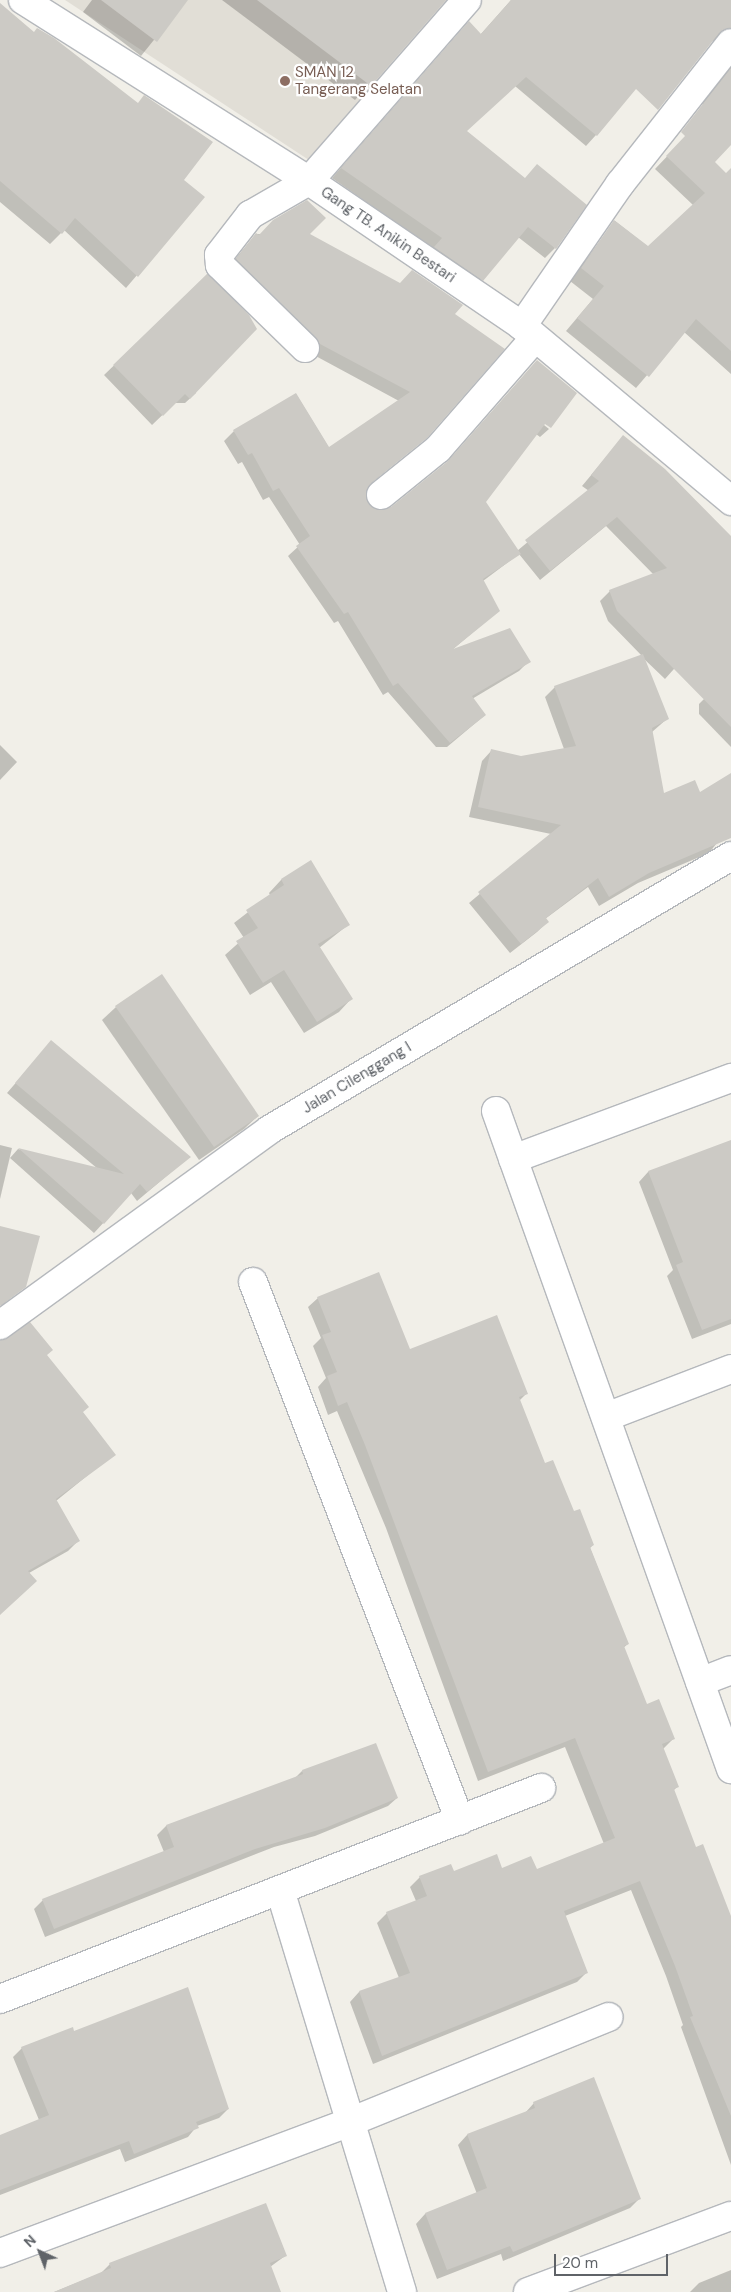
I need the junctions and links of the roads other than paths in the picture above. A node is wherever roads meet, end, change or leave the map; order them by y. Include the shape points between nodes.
1 (23, 0) edge
2 (467, 0) edge
3 (731, 43) edge
4 (309, 181) junction
5 (529, 332) junction
6 (305, 348) dead end
7 (381, 495) dead end
8 (731, 501) edge
9 (731, 856) edge
10 (731, 1078) edge
11 (496, 1111) dead end
12 (513, 1159) junction
13 (254, 1282) dead end
14 (0, 1325) edge
15 (731, 1369) edge
16 (606, 1416) junction
17 (731, 1670) edge
18 (700, 1682) junction
19 (731, 1769) edge
20 (541, 1788) dead end
21 (460, 1820) junction
22 (280, 1890) junction
23 (0, 1999) edge
24 (608, 2017) dead end
25 (350, 2122) junction
26 (730, 2216) edge
27 (0, 2252) edge
28 (402, 2292) edge
29 (528, 2292) edge

1 - 4 street, Gang TB. Anikin Bestari
2 - 4 street
3 - 5 street via 620,184
4 - 5 street, Gang TB. Anikin Bestari
4 - 6 street via 250,216 218,255 220,265
5 - 7 street via 438,449
5 - 8 street, Gang TB. Anikin Bestari
9 - 14 street, Jalan Cilenggang I via 269,1130
10 - 12 street
11 - 12 street
12 - 16 street
13 - 21 street
15 - 16 street
16 - 18 street
17 - 18 street
18 - 19 street
20 - 21 street
21 - 22 street
22 - 23 street
22 - 25 street
24 - 25 street
25 - 27 street
25 - 28 street
26 - 29 street

